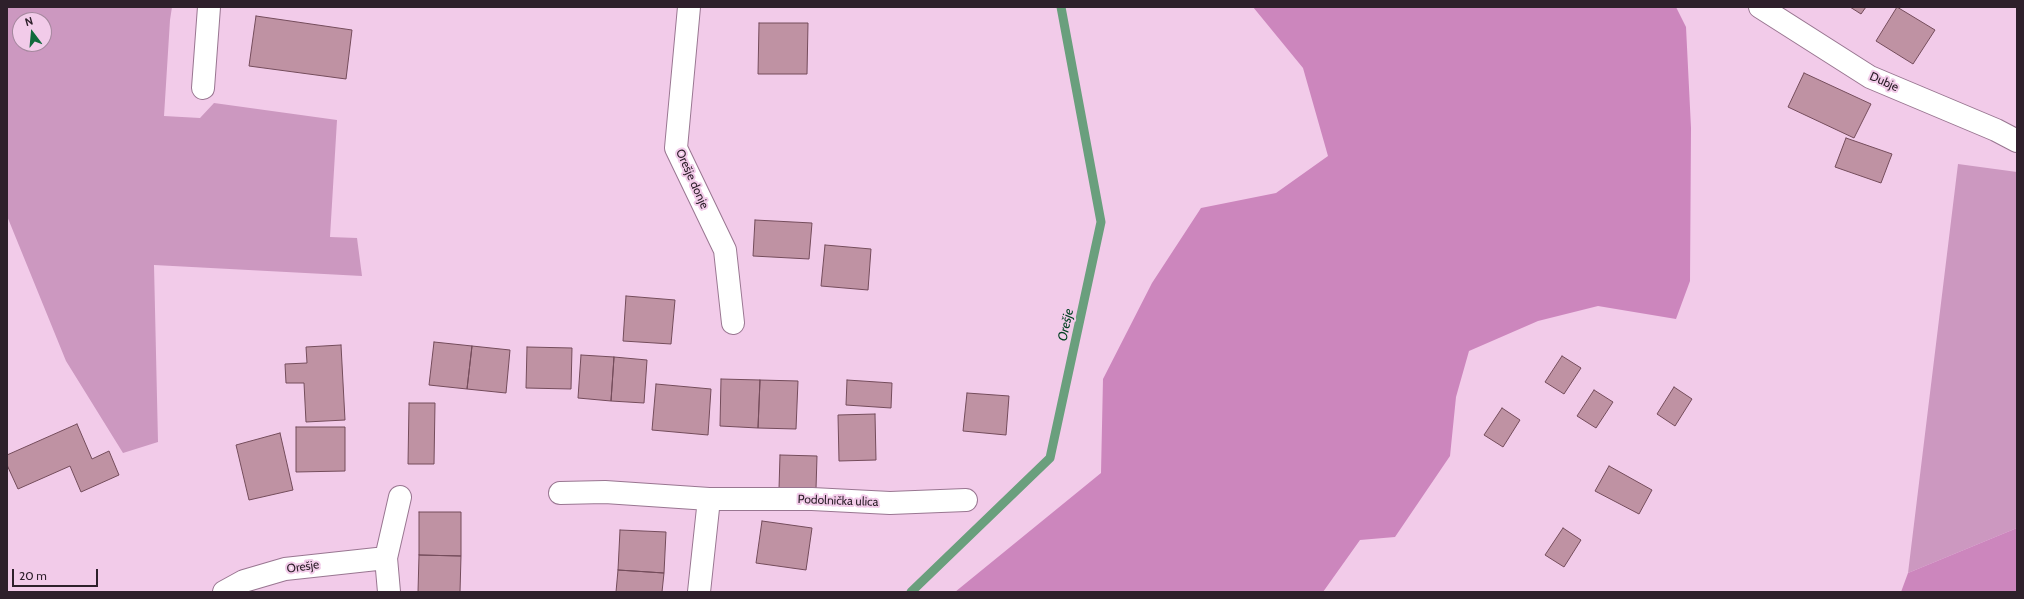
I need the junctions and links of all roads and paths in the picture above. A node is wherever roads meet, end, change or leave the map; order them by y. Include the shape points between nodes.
1 (209, 7) edge
2 (689, 7) edge
3 (1760, 7) edge
4 (203, 88) dead end
5 (2017, 141) edge
6 (733, 323) dead end
7 (560, 493) dead end
8 (400, 497) dead end
9 (709, 498) junction
10 (966, 500) dead end
11 (386, 558) junction
12 (224, 592) edge
13 (389, 592) edge
14 (699, 592) edge

1 - 4 street
2 - 6 street, Orešje donje via 676,148 725,250
3 - 5 street, Dubje via 1870,77
7 - 9 street, Podolnička ulica via 605,492
8 - 11 street
9 - 10 street, Podolnička ulica via 890,503
9 - 14 street
11 - 12 street, Orešje via 285,569 244,581
11 - 13 street

